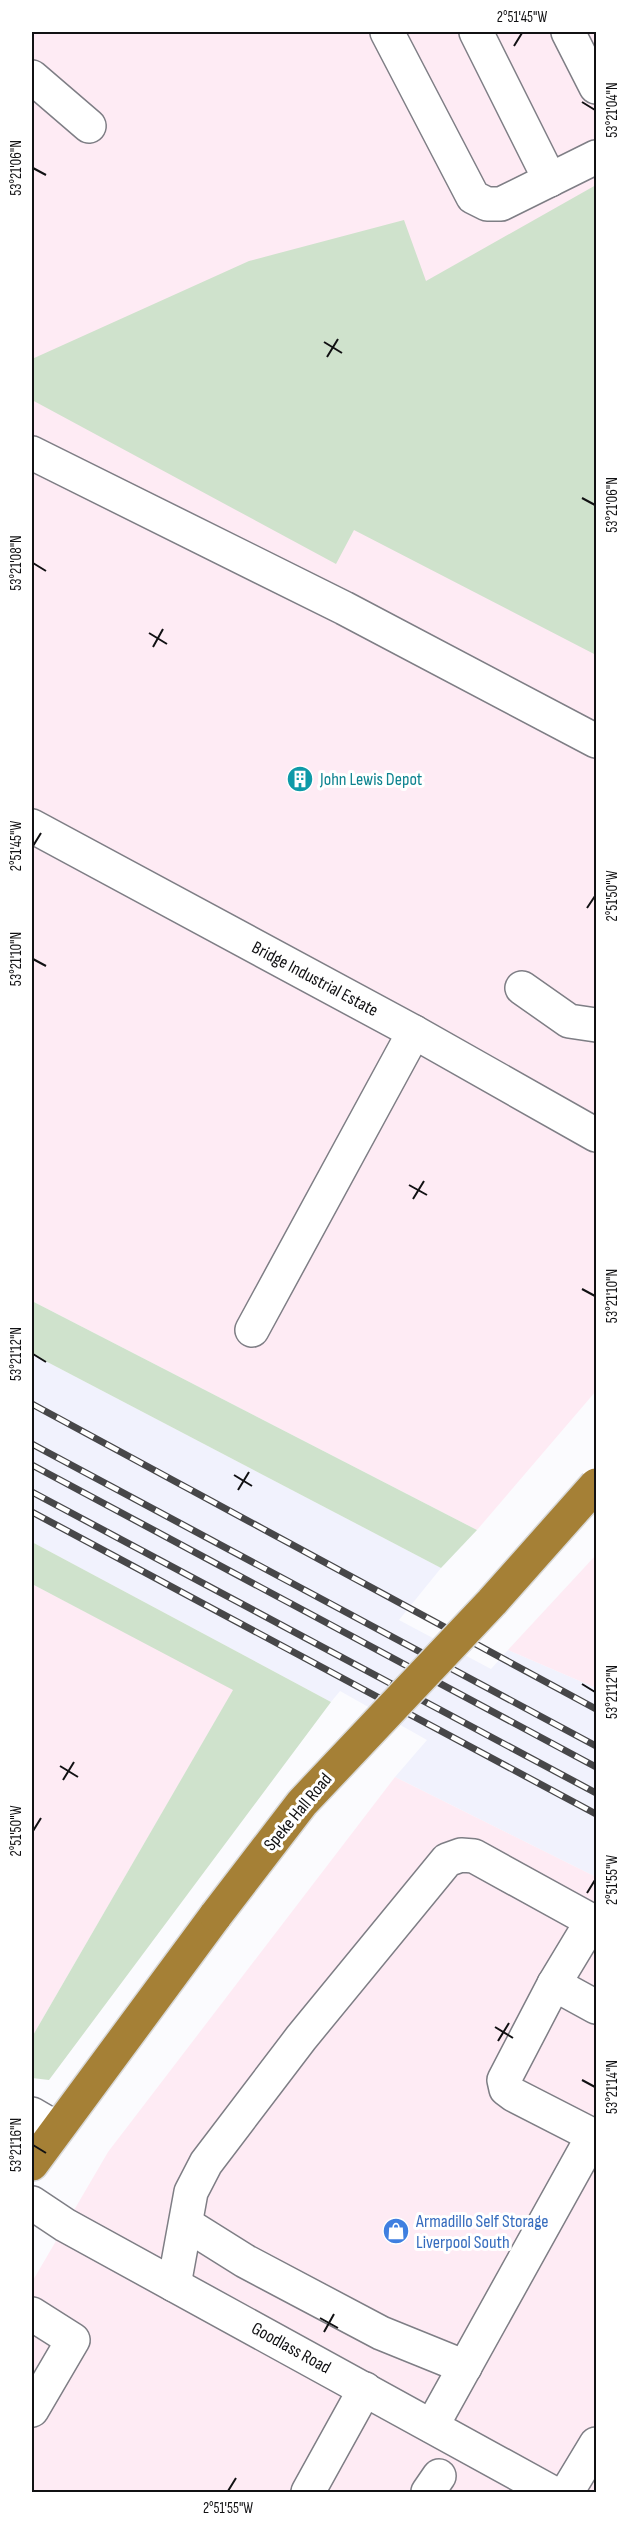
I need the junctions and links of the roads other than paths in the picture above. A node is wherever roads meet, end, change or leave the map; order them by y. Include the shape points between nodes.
1 (387, 32) edge
2 (476, 32) edge
3 (568, 32) edge
4 (32, 77) edge
5 (597, 87) edge
6 (88, 126) dead end
7 (597, 157) edge
8 (550, 180) junction
9 (32, 453) edge
10 (597, 741) edge
11 (32, 826) edge
12 (522, 987) dead end
13 (597, 1025) edge
14 (414, 1032) junction
15 (597, 1135) edge
16 (252, 1330) dead end
17 (597, 1485) edge
18 (594, 1922) edge
19 (554, 1984) junction
20 (597, 2007) edge
21 (44, 2121) edge
22 (595, 2136) edge
23 (32, 2164) edge
24 (32, 2203) edge
25 (186, 2224) junction
26 (174, 2284) junction
27 (32, 2314) edge
28 (465, 2367) junction
29 (365, 2389) junction
30 (32, 2410) edge
31 (432, 2426) junction
32 (597, 2444) edge
33 (308, 2493) edge
34 (551, 2493) edge
35 (567, 2493) edge

1 - 8 street via 473,197 487,204 501,204
2 - 8 street
3 - 5 street
4 - 6 street
7 - 8 street
9 - 10 street via 344,608
11 - 14 street, Bridge Industrial Estate
12 - 13 street via 569,1021
14 - 15 street, Bridge Industrial Estate
14 - 16 street
17 - 21 highway, Speke Hall Road, bridge via 302,1803 216,1915
18 - 19 street
18 - 25 street via 474,1856 447,1860 301,2038 206,2163 191,2192
19 - 20 street
19 - 22 street via 504,2080 506,2089
21 - 23 highway, Speke Hall Road
22 - 28 street
24 - 26 street, Goodlass Road
25 - 26 street
25 - 28 street via 245,2261 381,2333
26 - 29 street, Goodlass Road
27 - 30 street via 72,2340
28 - 31 street
29 - 31 street, Goodlass Road
29 - 33 street
31 - 34 street, Goodlass Road
32 - 35 street

